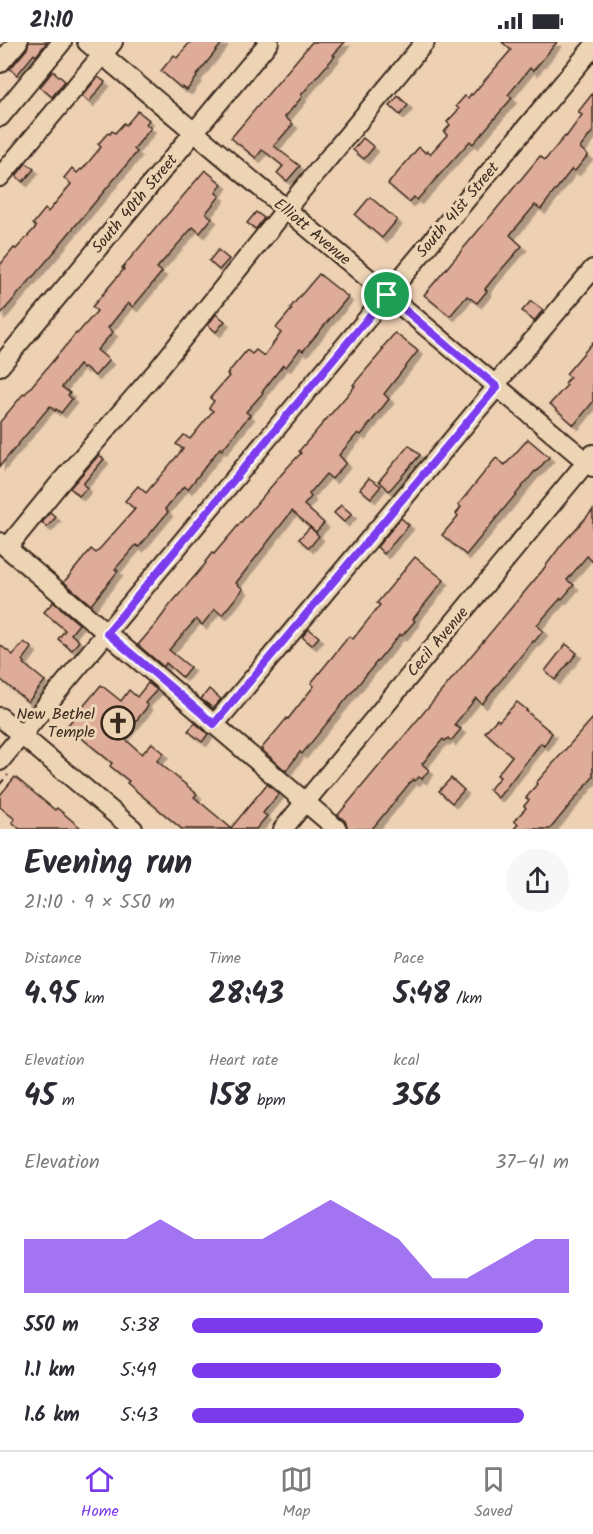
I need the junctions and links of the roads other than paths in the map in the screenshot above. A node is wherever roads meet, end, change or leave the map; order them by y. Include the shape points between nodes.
1 (18, 42) edge
2 (62, 42) edge
3 (87, 42) edge
4 (269, 42) edge
5 (425, 42) edge
6 (593, 47) edge
7 (107, 48) edge
8 (0, 63) edge
9 (0, 117) edge
10 (194, 132) junction
11 (0, 177) edge
12 (286, 209) junction
13 (593, 269) edge
14 (387, 295) junction
15 (0, 366) edge
16 (496, 386) junction
17 (591, 461) edge
18 (4, 545) edge
19 (107, 633) junction
20 (0, 717) edge
21 (214, 724) junction
22 (22, 736) junction
23 (0, 761) edge
24 (305, 802) junction
25 (133, 829) edge
26 (283, 829) edge
27 (337, 829) edge

1 - 8 street
2 - 9 street
3 - 7 street, Elliott Avenue
4 - 10 street, South 40th Street
5 - 12 street
6 - 14 street, South 41st Street
7 - 10 street, Elliott Avenue
7 - 11 street
10 - 12 street, Elliott Avenue
10 - 15 street, South 40th Street
12 - 14 street, Elliott Avenue
12 - 18 street via 155,373
13 - 16 street
14 - 16 street, Elliott Avenue
14 - 19 street, South 41st Street
16 - 17 street, Elliott Avenue
16 - 21 street
17 - 24 street, Cecil Avenue
18 - 19 street
19 - 21 street
19 - 22 street, South 41st Street
20 - 22 street
21 - 24 street
22 - 23 street, South 41st Street
22 - 25 street
24 - 26 street, Cecil Avenue
24 - 27 street

